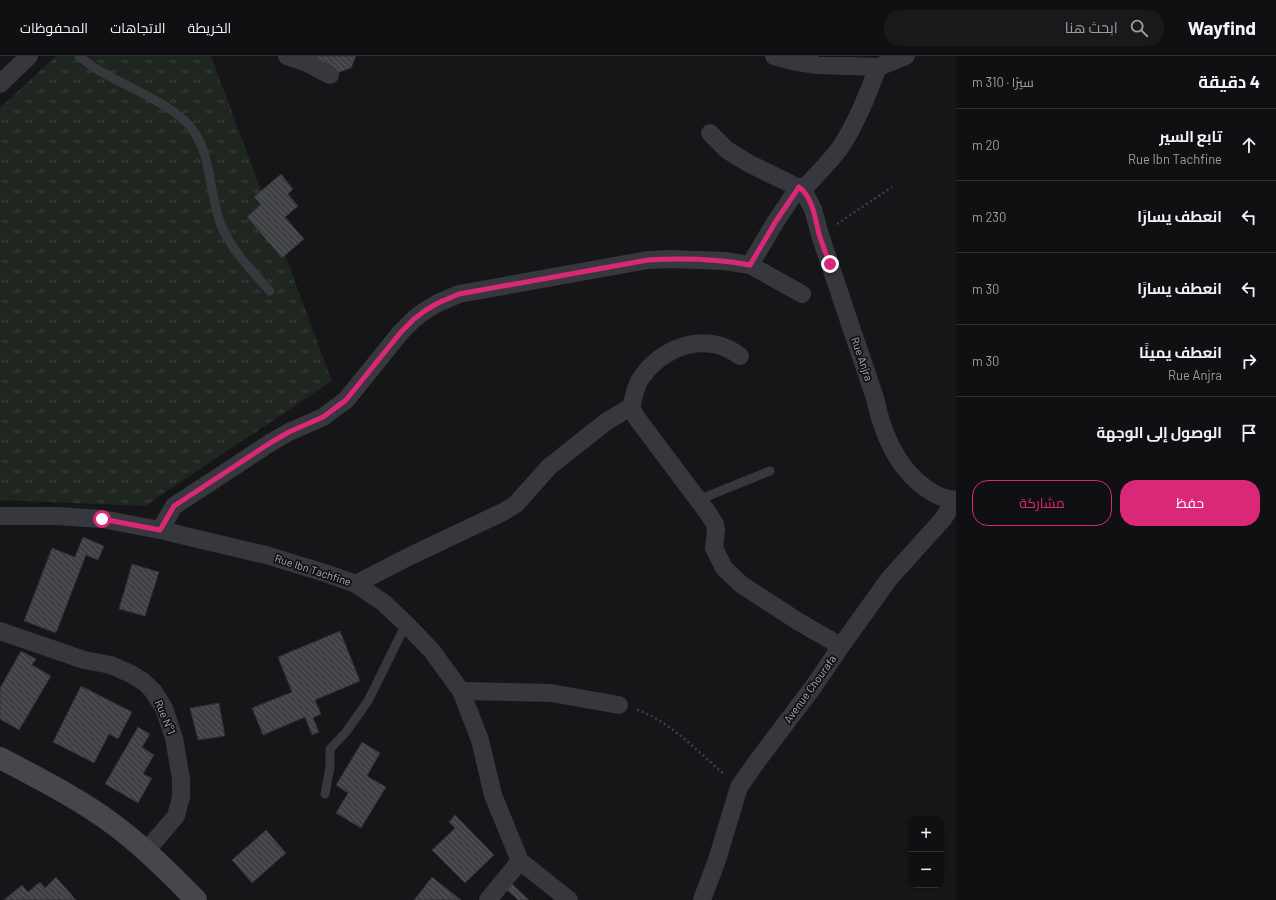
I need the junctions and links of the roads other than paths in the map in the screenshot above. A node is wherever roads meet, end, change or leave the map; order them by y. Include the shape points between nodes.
1 (29, 56) edge
2 (79, 56) edge
3 (287, 56) edge
4 (774, 56) edge
5 (906, 56) edge
6 (878, 67) junction
7 (330, 75) dead end
8 (0, 84) edge
9 (710, 133) dead end
10 (801, 188) junction
11 (750, 265) junction
12 (270, 291) dead end
13 (802, 294) dead end
14 (740, 356) dead end
15 (631, 407) junction
16 (770, 471) dead end
17 (698, 500) junction
18 (955, 500) edge
19 (0, 516) edge
20 (160, 530) junction
21 (356, 584) junction
22 (406, 624) junction
23 (0, 631) edge
24 (841, 646) junction
25 (461, 691) junction
26 (619, 705) road end
27 (0, 758) edge
28 (325, 794) dead end
29 (146, 851) junction
30 (520, 861) junction
31 (196, 900) edge
32 (488, 900) edge
33 (569, 900) edge
34 (702, 900) edge

1 - 8 street
2 - 12 lane via 97,70 167,107 192,128 202,144 221,226 237,253
3 - 7 street
4 - 6 street via 817,65
5 - 6 street
6 - 10 street via 865,103 839,150
9 - 10 street via 727,150 748,163
10 - 11 street via 776,221
10 - 18 street, Rue Anjra via 813,209 886,437 905,469 920,483 937,495
11 - 13 street
11 - 20 street via 725,261 648,260 485,288 445,300 426,310 401,332 346,400 323,417 270,443 174,506
14 - 15 street via 718,345 700,342 671,350 655,362 640,379
15 - 17 street
15 - 21 street via 607,422 549,467 516,504
16 - 17 lane
17 - 24 street via 714,524 714,548 724,568 742,585
18 - 24 street, Avenue Chourafa via 943,519 889,579
19 - 20 street, Rue Ibn Tachfine via 102,519
20 - 21 street, Rue Ibn Tachfine via 266,555
21 - 22 street, Rue Ibn Tachfine via 384,603
22 - 25 street, Rue Ibn Tachfine via 432,651
22 - 28 lane via 368,700 346,732 330,749
23 - 29 street, Rue N°1 via 84,660 112,666 131,674 153,691 164,708 174,738 181,779 176,816
24 - 34 street, Avenue Chourafa via 740,787
25 - 26 street via 551,694
25 - 30 street, Rue Ibn Tachfine via 480,740 493,795
27 - 29 street via 113,824
29 - 31 street
30 - 32 street
30 - 33 street, Rue Ibn Tachfine

